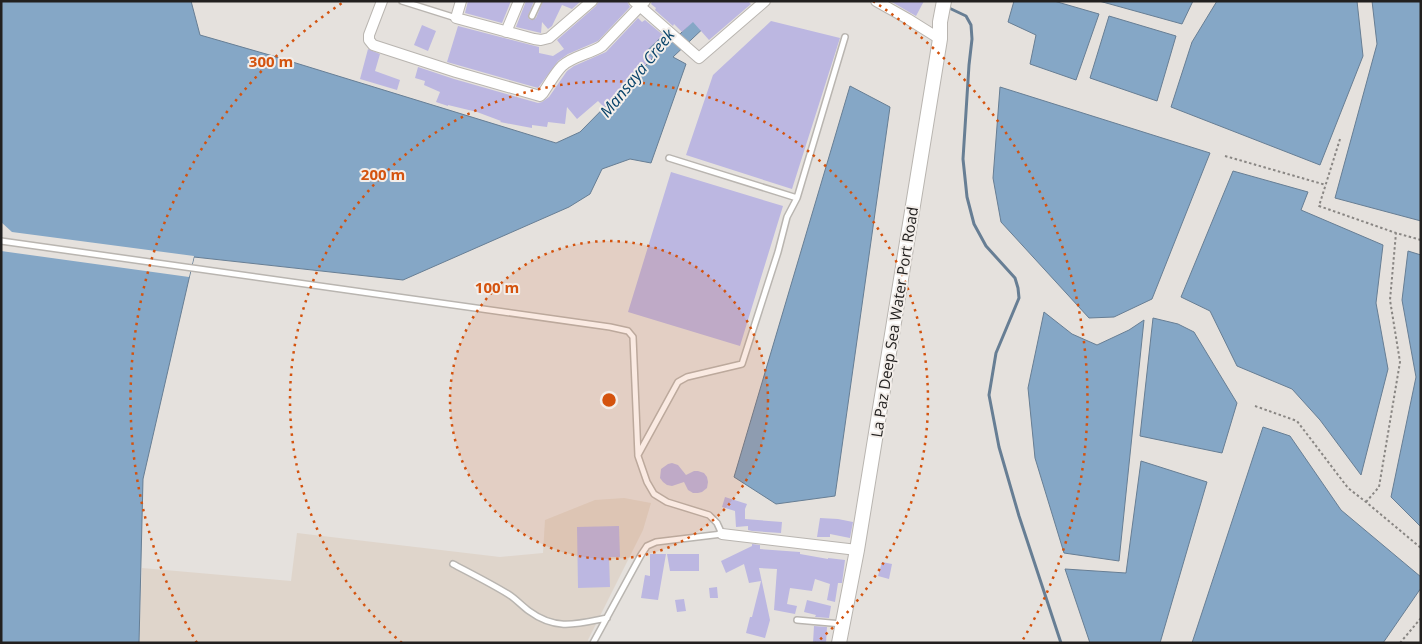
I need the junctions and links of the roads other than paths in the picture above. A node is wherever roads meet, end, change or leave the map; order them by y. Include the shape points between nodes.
1 (382, 1) edge
2 (402, 1) edge
3 (461, 1) edge
4 (519, 1) edge
5 (539, 1) edge
6 (592, 1) edge
7 (765, 1) edge
8 (876, 1) edge
9 (944, 1) edge
10 (640, 3) edge
11 (532, 16) dead end
12 (456, 18) junction
13 (506, 32) junction
14 (845, 37) dead end
15 (940, 39) junction
16 (670, 158) dead end
17 (797, 198) junction
18 (1, 241) edge
19 (638, 456) junction
20 (722, 534) junction
21 (857, 550) junction
22 (453, 564) dead end
23 (607, 618) junction
24 (797, 620) dead end
25 (842, 624) junction
26 (593, 643) edge
27 (839, 643) edge

1 - 10 street via 369,35 373,45 540,96 562,66 602,46
2 - 12 lane
3 - 12 street
4 - 13 street
5 - 11 lane
6 - 13 street via 548,38 534,39
7 - 10 street via 699,58
8 - 15 street
9 - 15 main road, La Paz Deep Sea Water Port Road
12 - 13 street
14 - 17 lane
15 - 21 main road, La Paz Deep Sea Water Port Road
16 - 17 lane
17 - 19 lane via 787,217 742,364 678,382
18 - 19 lane via 628,331 633,337
19 - 20 lane via 654,494 667,502 709,515
20 - 21 street
20 - 23 lane via 656,542 647,546
21 - 25 main road, La Paz Deep Sea Water Port Road
22 - 23 lane via 510,595 543,620 572,625
23 - 26 lane
24 - 25 lane
25 - 27 main road, La Paz Deep Sea Water Port Road

